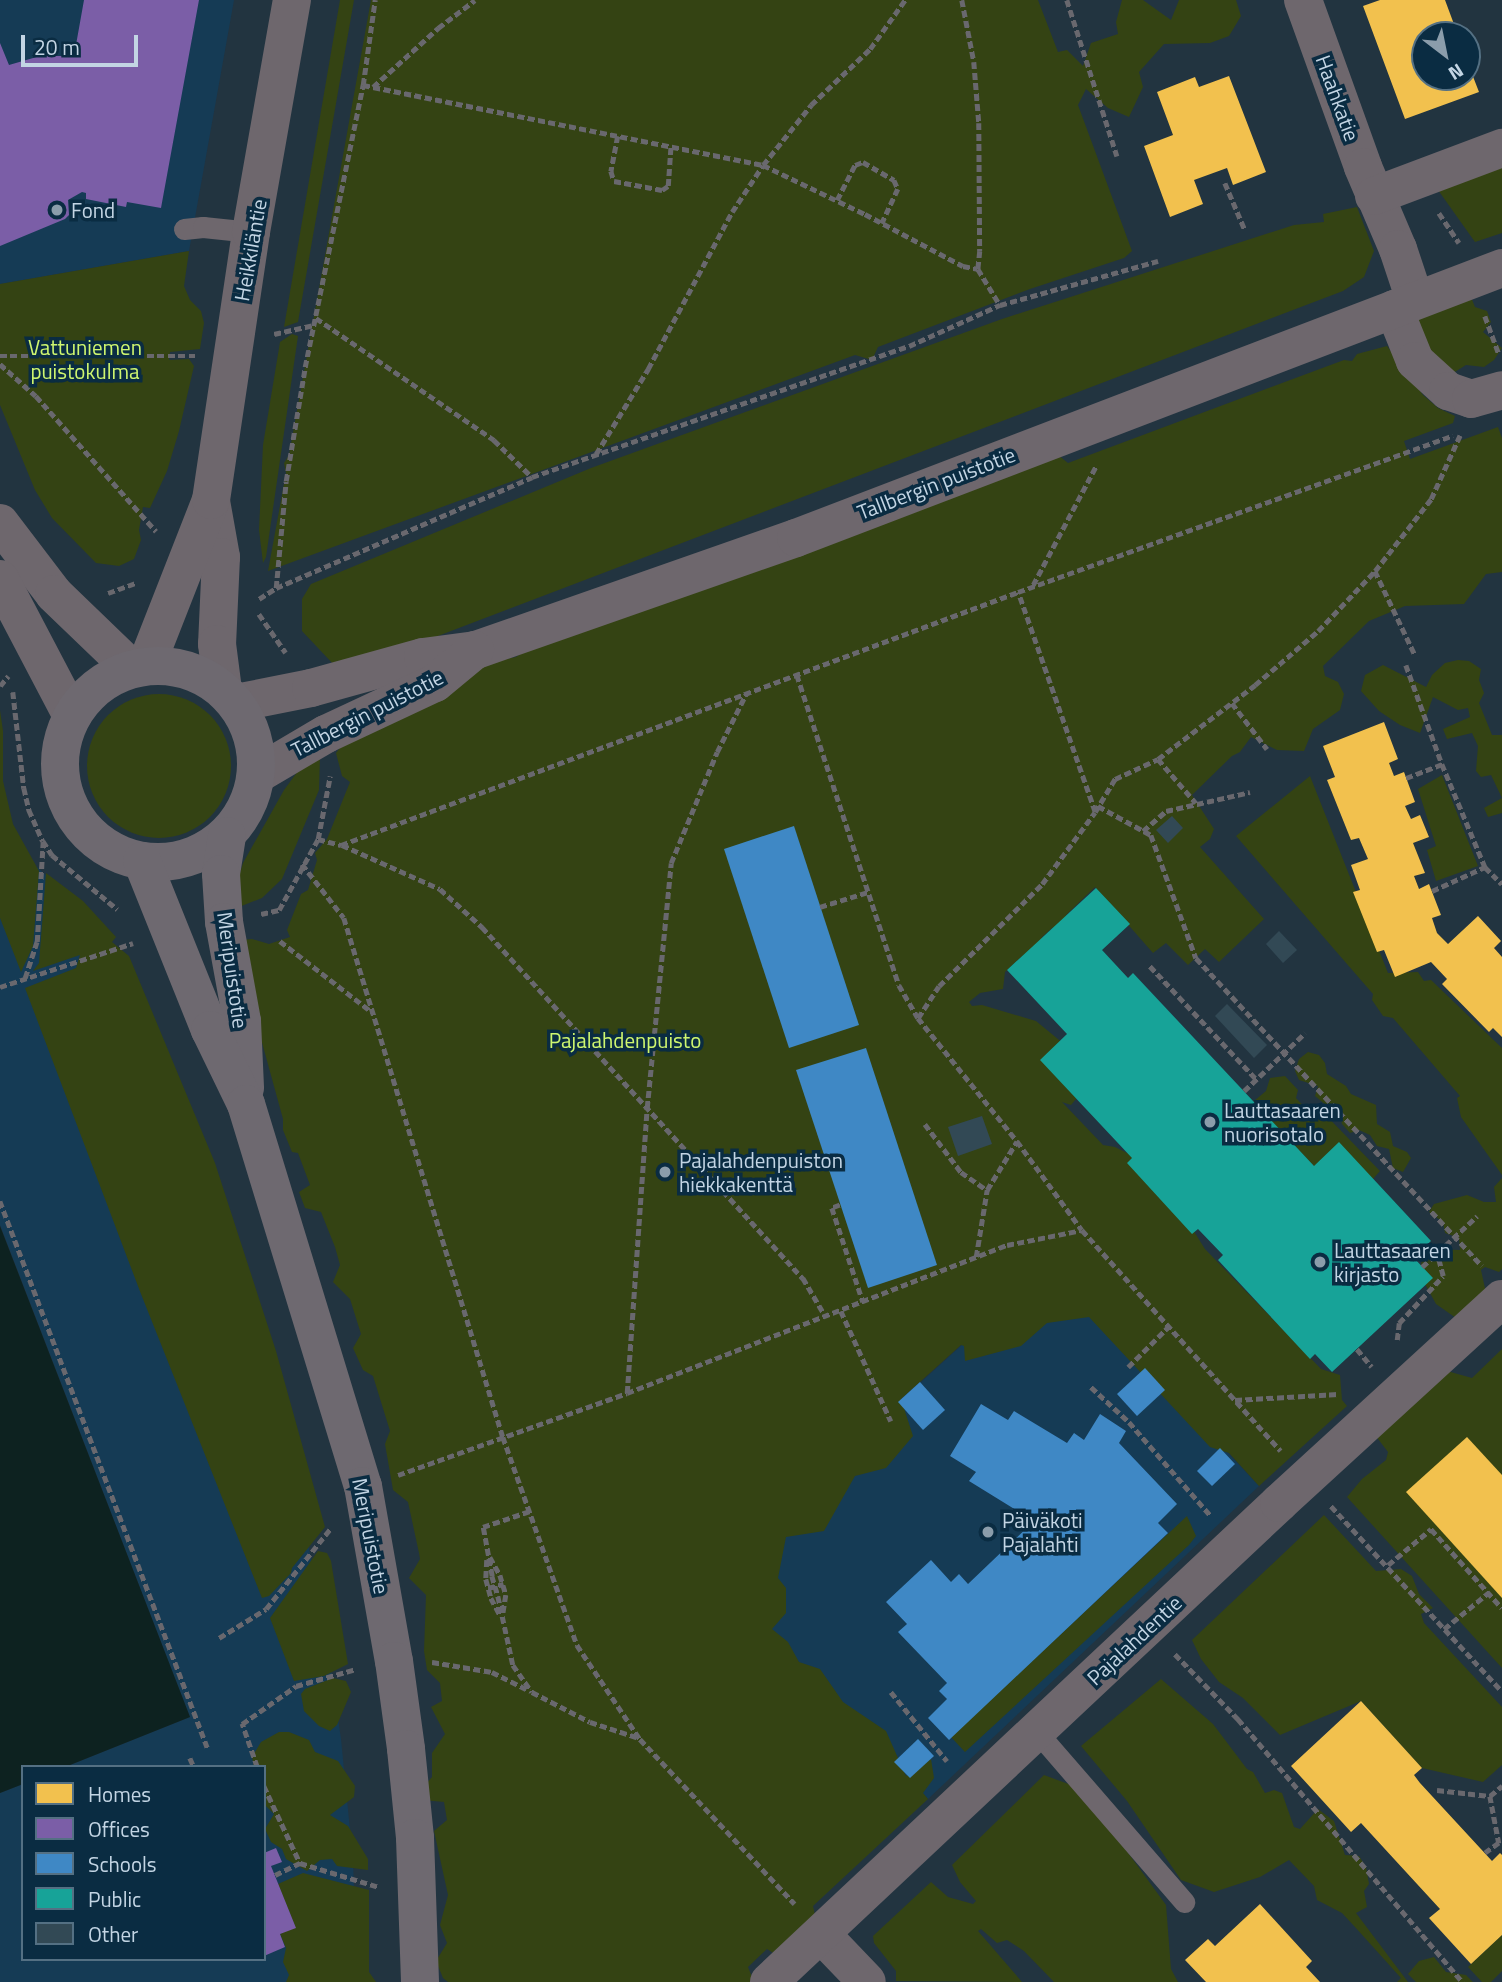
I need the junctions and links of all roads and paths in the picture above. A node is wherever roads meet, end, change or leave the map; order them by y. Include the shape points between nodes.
1 (292, 0) edge
2 (375, 0) edge
3 (475, 0) edge
4 (905, 0) edge
5 (962, 0) edge
6 (1067, 0) edge
7 (1303, 0) edge
8 (363, 85) junction
9 (373, 87) junction
10 (618, 136) junction
11 (671, 148) junction
12 (1502, 148) edge
13 (1116, 156) dead end
14 (763, 165) junction
15 (1226, 183) dead end
16 (1374, 196) junction
17 (836, 200) junction
18 (1432, 203) dead end
19 (882, 223) junction
20 (184, 229) dead end
21 (1245, 230) dead end
22 (251, 232) junction
23 (1460, 244) dead end
24 (1158, 261) dead end
25 (1502, 268) edge
26 (978, 269) junction
27 (1404, 304) junction
28 (1000, 305) junction
29 (1482, 307) dead end
30 (316, 318) junction
31 (314, 325) junction
32 (268, 336) dead end
33 (0, 356) edge
34 (206, 357) dead end
35 (1502, 361) edge
36 (0, 364) edge
37 (1502, 390) edge
38 (596, 455) junction
39 (1099, 461) dead end
40 (532, 477) junction
41 (211, 500) junction
42 (0, 523) edge
43 (159, 534) dead end
44 (1375, 571) junction
45 (0, 579) edge
46 (145, 586) dead end
47 (1032, 587) junction
48 (276, 588) junction
49 (1018, 592) junction
50 (102, 598) dead end
51 (476, 650) junction
52 (1415, 655) dead end
53 (1406, 665) dead end
54 (139, 668) junction
55 (10, 673) dead end
56 (797, 675) junction
57 (311, 688) junction
58 (746, 693) junction
59 (230, 697) junction
60 (1232, 703) junction
61 (72, 716) junction
62 (1267, 749) dead end
63 (1158, 759) junction
64 (330, 763) dead end
65 (1442, 764) junction
66 (256, 775) junction
67 (1406, 778) dead end
68 (1250, 792) dead end
69 (1196, 803) junction
70 (1097, 809) junction
71 (1143, 831) junction
72 (227, 836) junction
73 (317, 839) junction
74 (43, 841) junction
75 (341, 845) junction
76 (142, 861) junction
77 (302, 864) junction
78 (1485, 867) junction
79 (1502, 884) edge
80 (1432, 891) dead end
81 (869, 892) junction
82 (820, 906) dead end
83 (279, 910) dead end
84 (123, 915) dead end
85 (144, 940) dead end
86 (280, 941) dead end
87 (1150, 966) dead end
88 (25, 978) junction
89 (0, 987) edge
90 (373, 1012) junction
91 (918, 1017) junction
92 (1305, 1034) dead end
93 (1283, 1054) junction
94 (1256, 1079) junction
95 (1244, 1091) dead end
96 (246, 1104) junction
97 (647, 1108) junction
98 (925, 1124) dead end
99 (1017, 1141) junction
100 (987, 1190) junction
101 (0, 1200) edge
102 (840, 1205) dead end
103 (1477, 1216) dead end
104 (1082, 1230) junction
105 (1455, 1237) junction
106 (1437, 1253) junction
107 (976, 1257) junction
108 (1422, 1267) dead end
109 (1496, 1287) edge
110 (863, 1302) junction
111 (841, 1311) junction
112 (826, 1317) junction
113 (1169, 1326) junction
114 (1357, 1349) dead end
115 (1395, 1349) dead end
116 (1128, 1367) dead end
117 (1379, 1375) dead end
118 (1091, 1387) dead end
119 (627, 1393) junction
120 (1348, 1394) dead end
121 (1235, 1400) junction
122 (891, 1421) dead end
123 (503, 1437) junction
124 (398, 1475) dead end
125 (1307, 1479) junction
126 (530, 1511) junction
127 (1218, 1525) dead end
128 (338, 1536) dead end
129 (487, 1552) junction
130 (1388, 1566) junction
131 (503, 1584) junction
132 (488, 1588) junction
133 (1488, 1593) junction
134 (1502, 1608) edge
135 (503, 1619) junction
136 (1444, 1629) junction
137 (219, 1638) dead end
138 (1170, 1649) dead end
139 (355, 1656) dead end
140 (431, 1662) dead end
141 (357, 1669) junction
142 (359, 1681) dead end
143 (1502, 1690) edge
144 (532, 1692) junction
145 (891, 1692) dead end
146 (1037, 1732) junction
147 (640, 1739) junction
148 (208, 1749) dead end
149 (190, 1758) dead end
150 (193, 1765) edge
151 (256, 1765) edge
152 (951, 1765) dead end
153 (1502, 1786) edge
154 (266, 1790) edge
155 (1437, 1790) dead end
156 (1490, 1796) junction
157 (1485, 1853) dead end
158 (300, 1863) junction
159 (379, 1874) dead end
160 (275, 1875) dead end
161 (379, 1887) junction
162 (379, 1901) dead end
163 (1184, 1902) dead end
164 (821, 1934) junction
165 (420, 1982) edge
166 (769, 1982) edge
167 (867, 1982) edge
168 (1463, 1982) edge

1 - 22 street, Heikkiläntie
2 - 8 path
3 - 9 path
4 - 14 path via 870,49 811,105
5 - 26 path via 979,122
6 - 13 path
7 - 16 street, Haahkatie
8 - 9 path
8 - 30 path
9 - 10 path
10 - 11 path
10 - 11 path via 611,171 614,181 662,190 668,186
11 - 14 path
12 - 16 street
14 - 17 path
14 - 38 path
15 - 21 path
16 - 27 street via 1398,249
17 - 19 path
17 - 19 path via 855,165 863,162 894,180 898,189
18 - 23 path
19 - 26 path via 963,267
20 - 22 lane
22 - 41 street, Heikkiläntie
24 - 28 path
25 - 27 street, Tallbergin puistotie
26 - 28 path
27 - 37 street via 1415,361 1448,391 1471,399
27 - 51 street, Tallbergin puistotie via 796,538
28 - 38 path via 909,346
29 - 35 path
30 - 31 path
30 - 40 path via 494,440
31 - 32 path
31 - 48 path via 286,481
33 - 34 path
36 - 43 path via 36,396
38 - 40 path
39 - 47 path
40 - 48 path
41 - 54 street, Heikkiläntie
41 - 59 street, Heikkiläntie via 220,557 217,644
42 - 54 street via 54,594
44 - 47 path via 1431,499 1462,432
44 - 52 path
44 - 60 path via 1318,631
45 - 61 street
46 - 50 path via 136,583
47 - 49 path
48 - 57 path via 252,604
49 - 56 path
49 - 70 path
51 - 57 street, Tallbergin puistotie via 423,657
51 - 66 street, Tallbergin puistotie via 435,683 326,734
53 - 65 path
54 - 59 main road via 180,668 210,680
54 - 61 main road via 104,682
55 - 74 path via 24,788
56 - 58 path
56 - 81 path
57 - 59 street, Tallbergin puistotie
58 - 75 path
58 - 97 path via 671,863
59 - 66 main road via 253,737
60 - 62 path
60 - 63 path
61 - 76 main road via 60,761 69,807 99,843
63 - 69 path
63 - 70 path via 1115,779
64 - 73 path via 330,787
65 - 67 path
65 - 78 path
66 - 72 main road via 247,808
68 - 69 path
69 - 71 path via 1166,811
70 - 71 path
70 - 91 path via 1042,884 939,986
71 - 93 path via 1151,835 1196,957
72 - 76 main road via 188,858
72 - 96 main road, Meripuistotie via 221,874 224,922 242,1021
73 - 75 path
73 - 77 path
74 - 84 path via 52,855
74 - 88 path via 37,942
75 - 97 path via 440,889 482,927
76 - 96 main road, Meripuistotie via 210,1030
77 - 83 path
77 - 90 path via 344,918
78 - 79 path
78 - 80 path
81 - 82 path
81 - 91 path via 899,985
85 - 88 path
86 - 90 path
87 - 94 path
88 - 89 path
90 - 123 path
91 - 99 path
92 - 93 path
93 - 94 path
93 - 105 path
94 - 95 path
96 - 165 main road, Meripuistotie via 363,1486 405,1749 415,1838
97 - 112 path via 803,1278
97 - 119 path
98 - 100 path via 961,1172
99 - 100 path
99 - 104 path
100 - 107 path
101 - 148 path
102 - 110 path via 832,1208
103 - 105 path
104 - 107 path via 1007,1245
104 - 113 path
105 - 106 path
105 - 109 path
106 - 108 path
106 - 115 path via 1443,1276 1399,1323
107 - 110 path
109 - 125 street, Pajalahdentie
110 - 111 path
111 - 112 path
111 - 122 path
112 - 119 path
113 - 116 path
113 - 121 path
114 - 117 path
118 - 127 path via 1129,1422
119 - 123 path
120 - 121 path
121 - 125 path
123 - 124 path
123 - 126 path
125 - 130 path
125 - 146 street, Pajalahdentie
126 - 129 path via 483,1527
126 - 147 path via 577,1645
128 - 137 path via 336,1522 266,1609
129 - 131 path
129 - 132 path
129 - 135 path, bridge
130 - 133 path via 1431,1529
130 - 136 path
131 - 132 path
131 - 135 path
132 - 135 path
133 - 134 path
133 - 136 path
135 - 144 path via 513,1665
136 - 143 path
138 - 168 path via 1238,1719
139 - 141 path
140 - 144 path via 492,1672
141 - 142 path
141 - 151 path via 296,1686 242,1724
144 - 147 path via 590,1722
145 - 152 path
146 - 163 lane
146 - 164 street, Pajalahdentie
147 - 164 path
149 - 150 path
153 - 156 path
154 - 158 path
155 - 156 path
156 - 157 path via 1499,1843
158 - 160 path
158 - 161 path
159 - 161 path
161 - 162 path
164 - 166 street, Pajalahdentie
164 - 167 street

